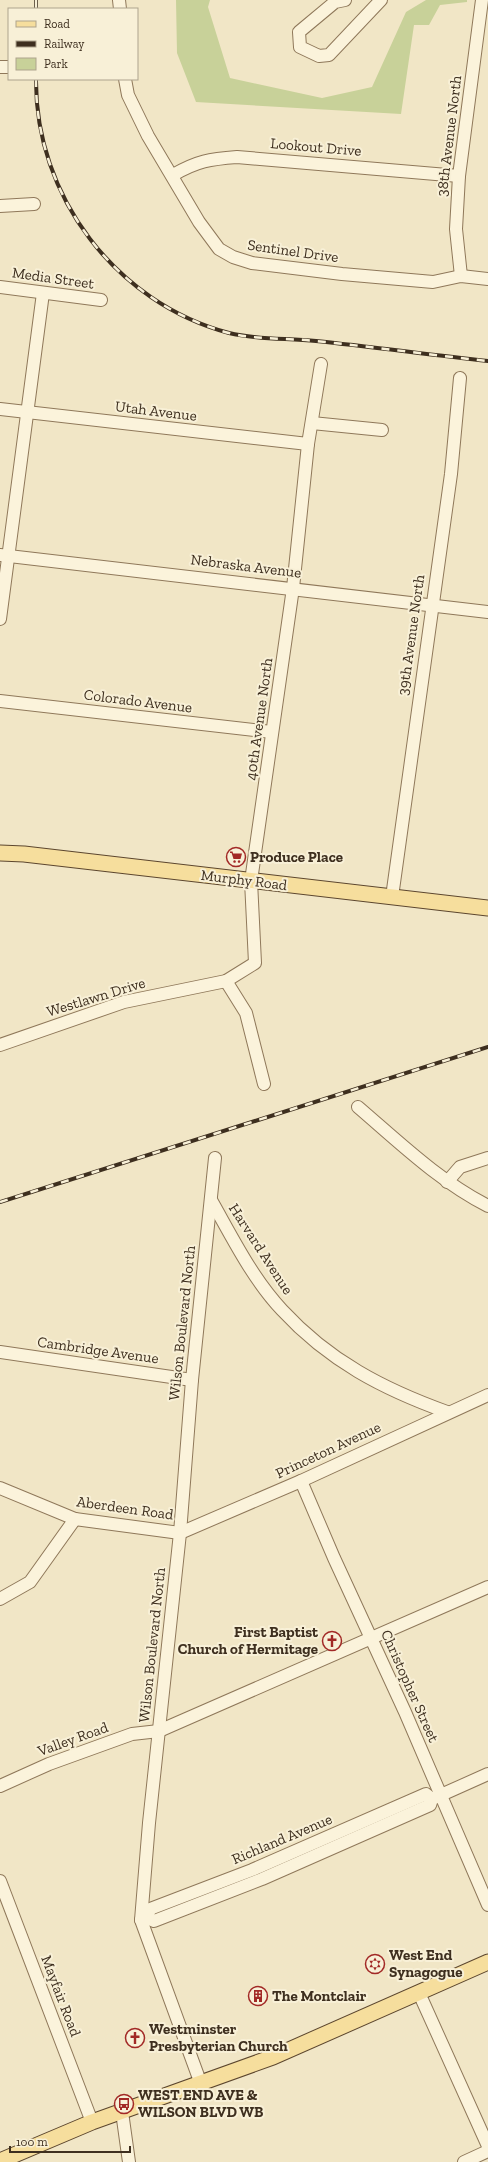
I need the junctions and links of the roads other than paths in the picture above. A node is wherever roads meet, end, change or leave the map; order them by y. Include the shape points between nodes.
1 (345, 0) edge
2 (381, 0) edge
3 (482, 0) edge
4 (125, 80) edge
5 (173, 175) junction
6 (459, 176) junction
7 (34, 204) dead end
8 (0, 206) edge
9 (462, 276) junction
10 (488, 280) edge
11 (0, 287) edge
12 (44, 293) junction
13 (101, 300) dead end
14 (321, 364) dead end
15 (460, 378) dead end
16 (0, 409) edge
17 (28, 412) junction
18 (312, 423) junction
19 (382, 430) dead end
20 (308, 444) junction
21 (4, 555) edge
22 (293, 588) junction
23 (431, 605) junction
24 (488, 612) edge
25 (0, 619) edge
26 (0, 701) edge
27 (272, 732) junction
28 (0, 853) edge
29 (251, 881) junction
30 (392, 897) junction
31 (488, 908) edge
32 (226, 981) junction
33 (0, 1045) edge
34 (264, 1084) dead end
35 (358, 1107) dead end
36 (215, 1158) dead end
37 (488, 1158) edge
38 (447, 1182) junction
39 (211, 1200) junction
40 (488, 1206) edge
41 (0, 1352) edge
42 (192, 1380) junction
43 (488, 1395) edge
44 (447, 1412) junction
45 (301, 1481) junction
46 (0, 1488) edge
47 (75, 1519) junction
48 (180, 1533) junction
49 (488, 1587) edge
50 (0, 1599) edge
51 (371, 1639) junction
52 (160, 1731) junction
53 (488, 1774) edge
54 (0, 1786) edge
55 (436, 1797) junction
56 (0, 1881) edge
57 (488, 1905) edge
58 (144, 1919) junction
59 (488, 1962) edge
60 (419, 1993) junction
61 (201, 2084) junction
62 (122, 2112) junction
63 (92, 2122) junction
64 (488, 2146) edge
65 (488, 2151) edge
66 (0, 2161) edge
67 (129, 2162) edge
68 (464, 2162) edge

1 - 2 street via 335,2 299,32 300,47 320,56 329,55
3 - 6 street, 38th Avenue North
4 - 5 street, Sentinel Drive via 128,95 148,136
5 - 6 street, Lookout Drive via 193,164 215,158 237,157
5 - 9 street, Sentinel Drive via 208,235 219,249 233,257 252,263 433,282
6 - 9 street, 38th Avenue North via 456,228
7 - 8 street
9 - 10 street, Sentinel Drive
11 - 12 street, Media Street
12 - 13 street, Media Street
12 - 17 street
14 - 18 street
15 - 23 street, 39th Avenue North via 451,474
16 - 17 street, Utah Avenue
17 - 20 street, Utah Avenue
17 - 21 street
18 - 19 street
18 - 20 street, 40th Avenue North
20 - 22 street, 40th Avenue North
21 - 22 street, Nebraska Avenue
21 - 25 street
22 - 23 street, Nebraska Avenue
22 - 27 street, 40th Avenue North
23 - 24 street, Nebraska Avenue
23 - 30 street, 39th Avenue North
26 - 27 street, Colorado Avenue
27 - 29 street, 40th Avenue North
28 - 29 main road, Murphy Road
29 - 30 main road, Murphy Road
29 - 32 street, 40th Avenue North via 255,963
30 - 31 main road, Murphy Road
32 - 33 street, Westlawn Drive via 124,1002
32 - 34 street via 246,1013
35 - 38 street via 427,1168
36 - 39 street, Wilson Boulevard North
37 - 38 street via 460,1167
38 - 40 street
39 - 42 street, Wilson Boulevard North
39 - 44 street, Harvard Avenue via 251,1268 281,1309 311,1337 340,1362 366,1378 407,1398
41 - 42 street, Cambridge Avenue
42 - 48 street, Wilson Boulevard North
43 - 44 street, Princeton Avenue
44 - 45 street, Princeton Avenue
45 - 48 street, Princeton Avenue
45 - 51 street, Christopher Street
46 - 47 street, Aberdeen Road
47 - 48 street, Aberdeen Road
47 - 50 street via 30,1582
48 - 52 street, Wilson Boulevard North
49 - 51 street, Valley Road
51 - 52 street, Valley Road
51 - 55 street, Christopher Street
52 - 54 street, Valley Road via 132,1734 48,1764
52 - 58 street, Wilson Boulevard North
53 - 55 street, Richland Avenue
55 - 57 street, Christopher Street
55 - 58 street, Richland Avenue via 430,1805 262,1879 154,1921
56 - 63 street, Mayfair Road
58 - 61 street, Wilson Boulevard North
59 - 60 main road
60 - 61 main road via 273,2057
60 - 64 street
61 - 62 main road
62 - 63 main road
62 - 67 street
63 - 66 main road
65 - 68 street

